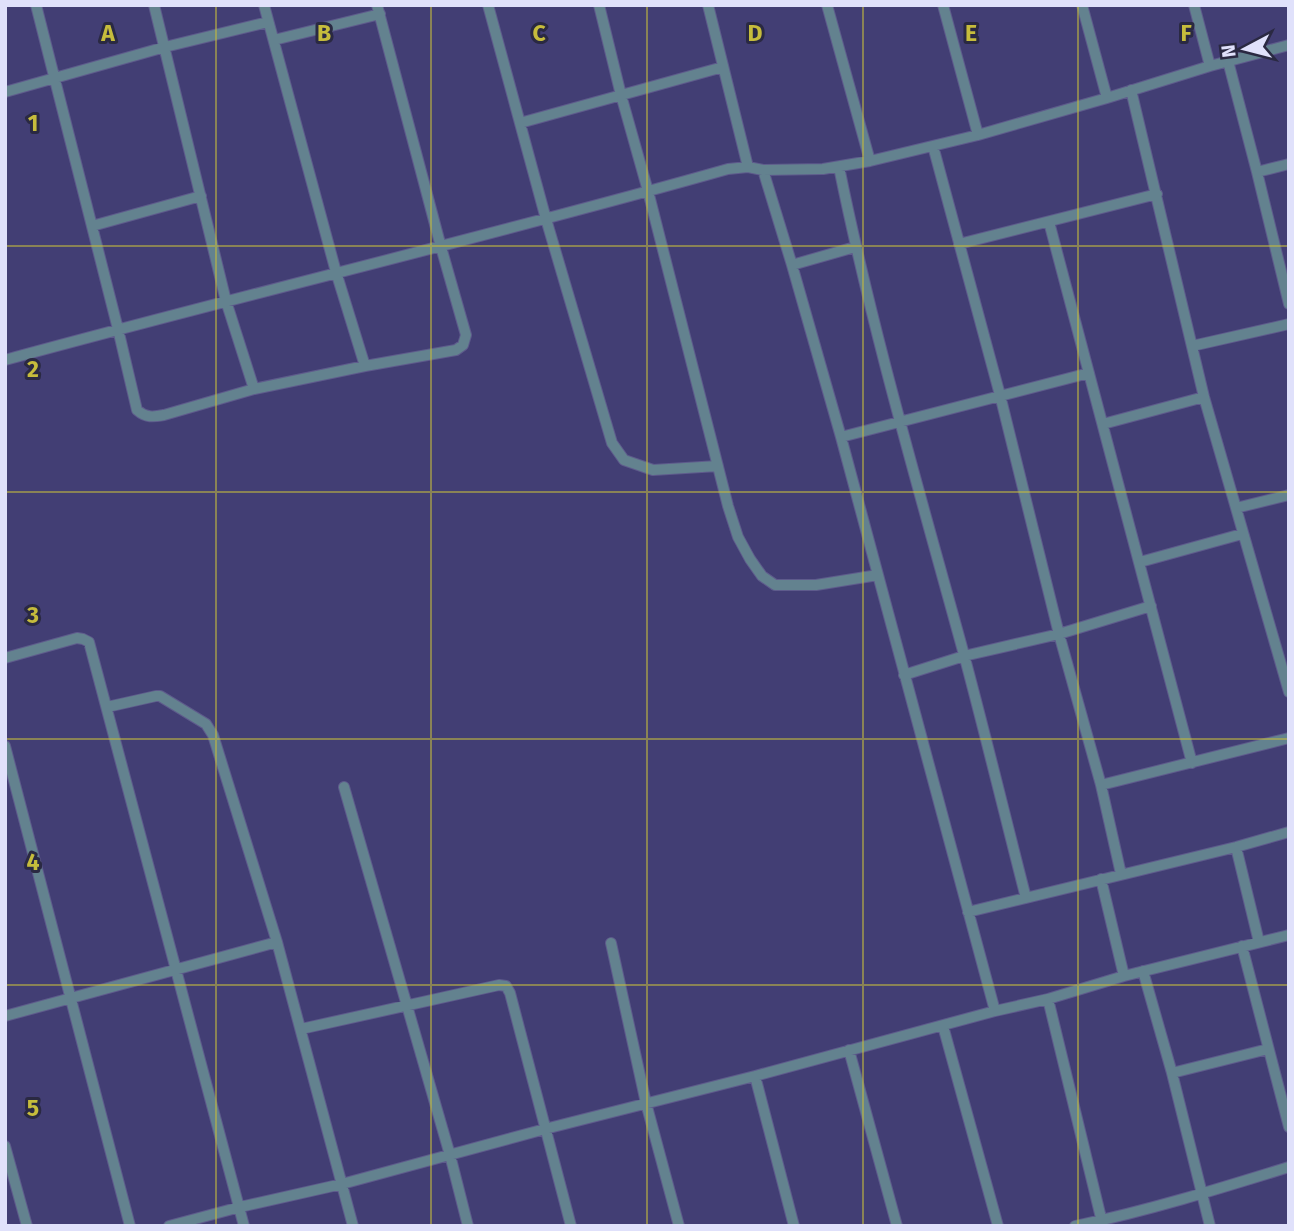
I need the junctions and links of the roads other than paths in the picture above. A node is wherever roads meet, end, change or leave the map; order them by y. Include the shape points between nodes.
1 (36, 5) edge
2 (154, 5) edge
3 (264, 5) edge
4 (488, 5) edge
5 (599, 5) edge
6 (708, 5) edge
7 (827, 5) edge
8 (943, 5) edge
9 (1082, 5) edge
10 (1194, 5) edge
11 (378, 10) edge
12 (268, 22) junction
13 (274, 40) junction
14 (1289, 45) edge
15 (165, 47) junction
16 (1228, 61) junction
17 (723, 66) junction
18 (1210, 66) junction
19 (55, 79) junction
20 (1131, 90) junction
21 (5, 92) edge
22 (621, 95) junction
23 (1107, 98) junction
24 (520, 123) junction
25 (978, 135) junction
26 (933, 146) junction
27 (870, 161) junction
28 (1289, 164) edge
29 (748, 167) junction
30 (839, 167) junction
31 (763, 170) junction
32 (1257, 172) junction
33 (648, 191) junction
34 (1157, 194) junction
35 (201, 196) junction
36 (546, 219) junction
37 (1049, 222) junction
38 (92, 226) junction
39 (959, 244) junction
40 (441, 247) junction
41 (855, 247) junction
42 (792, 265) junction
43 (336, 272) junction
44 (226, 301) junction
45 (1289, 304) edge
46 (1289, 324) edge
47 (118, 329) junction
48 (1192, 346) junction
49 (6, 357) edge
50 (365, 366) junction
51 (1089, 373) junction
52 (254, 389) junction
53 (1000, 395) junction
54 (1204, 397) junction
55 (900, 421) junction
56 (1103, 424) junction
57 (841, 437) junction
58 (718, 466) junction
59 (1289, 495) edge
60 (1236, 508) junction
61 (1242, 534) junction
62 (1140, 562) junction
63 (878, 575) junction
64 (1151, 606) junction
65 (1059, 634) junction
66 (964, 656) junction
67 (5, 658) edge
68 (904, 676) junction
69 (1288, 687) edge
70 (107, 707) junction
71 (1289, 738) edge
72 (5, 746) edge
73 (1192, 763) junction
74 (1101, 785) junction
75 (344, 787) dead end
76 (1289, 832) edge
77 (1236, 846) junction
78 (1121, 874) junction
79 (1101, 878) junction
80 (1026, 898) junction
81 (968, 912) junction
82 (1289, 936) edge
83 (277, 942) junction
84 (1259, 942) junction
85 (611, 943) dead end
86 (1242, 946) junction
87 (176, 969) junction
88 (1143, 971) junction
89 (1124, 976) junction
90 (71, 998) junction
91 (1048, 999) junction
92 (406, 1005) junction
93 (995, 1011) junction
94 (5, 1016) edge
95 (943, 1026) junction
96 (301, 1029) junction
97 (1268, 1049) junction
98 (849, 1050) junction
99 (1172, 1073) junction
100 (754, 1076) junction
101 (646, 1103) junction
102 (1289, 1126) edge
103 (545, 1129) junction
104 (5, 1146) edge
105 (450, 1155) junction
106 (8, 1163) edge
107 (1289, 1167) edge
108 (342, 1184) junction
109 (1201, 1194) junction
110 (240, 1207) junction
111 (1103, 1223) edge
112 (27, 1226) edge
113 (130, 1226) edge
114 (169, 1226) edge
115 (244, 1226) edge
116 (353, 1226) edge
117 (468, 1226) edge
118 (571, 1226) edge
119 (679, 1226) edge
120 (794, 1226) edge
121 (897, 1226) edge
122 (998, 1226) edge
123 (1075, 1226) edge
124 (1210, 1226) edge

1 - 19 street
2 - 15 street
3 - 12 street
4 - 24 street
5 - 22 street
6 - 17 street
7 - 27 street
8 - 25 street
9 - 23 street
10 - 18 street
11 - 13 street
11 - 40 street
12 - 13 street
12 - 15 street
13 - 43 street
14 - 16 street
15 - 19 street
15 - 35 street
16 - 18 street
16 - 32 street
17 - 22 street
17 - 29 street
18 - 20 street
19 - 21 street
19 - 38 street
20 - 23 street
20 - 34 street
22 - 24 street
22 - 33 street
23 - 25 street
24 - 36 street
25 - 26 street
26 - 27 street
26 - 39 street
27 - 30 street
28 - 32 street
29 - 31 street
29 - 33 street
30 - 31 street
30 - 41 street
31 - 42 street
32 - 45 street
33 - 36 street
33 - 58 street
34 - 37 street
34 - 48 street
35 - 38 street
35 - 44 street
36 - 40 street
36 - 58 street via 612,443 624,460 653,470
37 - 39 street
37 - 51 street
38 - 47 street
39 - 53 street
40 - 43 street
40 - 50 street via 466,335 463,345
41 - 42 street
41 - 55 street
42 - 57 street
43 - 44 street
43 - 50 street
44 - 47 street
44 - 52 street
46 - 48 street
47 - 49 street
47 - 52 street via 137,410 143,416 164,415
48 - 54 street
50 - 52 street
51 - 53 street
51 - 56 street
53 - 55 street
53 - 65 street
54 - 56 street
54 - 60 street
55 - 57 street
55 - 66 street
56 - 62 street
57 - 63 street
58 - 63 street via 738,537 762,576 775,585
59 - 60 street
60 - 61 street
61 - 62 street
61 - 69 street
62 - 64 street
63 - 68 street
64 - 65 street
64 - 73 street
65 - 66 street
65 - 74 street
66 - 68 street
66 - 80 street
67 - 70 street via 83,639 89,642
68 - 81 street
70 - 83 street via 160,696 209,727
70 - 87 street
71 - 73 street
72 - 90 street
73 - 74 street
74 - 78 street
75 - 92 street
76 - 77 street
77 - 78 street
77 - 84 street
78 - 79 street
79 - 80 street
79 - 89 street
80 - 81 street
81 - 93 street
82 - 84 street
83 - 87 street
83 - 96 street
84 - 86 street
85 - 101 street
86 - 88 street
86 - 97 street
87 - 90 street
87 - 110 street
88 - 89 street
88 - 99 street
89 - 91 street
90 - 94 street
90 - 113 street
91 - 93 street
91 - 111 street
92 - 96 street
92 - 103 street via 506,986
92 - 105 street
93 - 95 street
95 - 98 street
95 - 122 street
96 - 108 street
97 - 99 street
97 - 102 street
98 - 100 street
98 - 121 street
99 - 109 street
100 - 101 street
100 - 120 street
101 - 103 street
101 - 119 street
103 - 105 street
103 - 118 street
104 - 106 street
105 - 108 street
105 - 117 street
106 - 112 street
107 - 109 street
108 - 110 street
108 - 116 street
109 - 111 street
109 - 124 street
110 - 114 street
110 - 115 street
111 - 123 street

